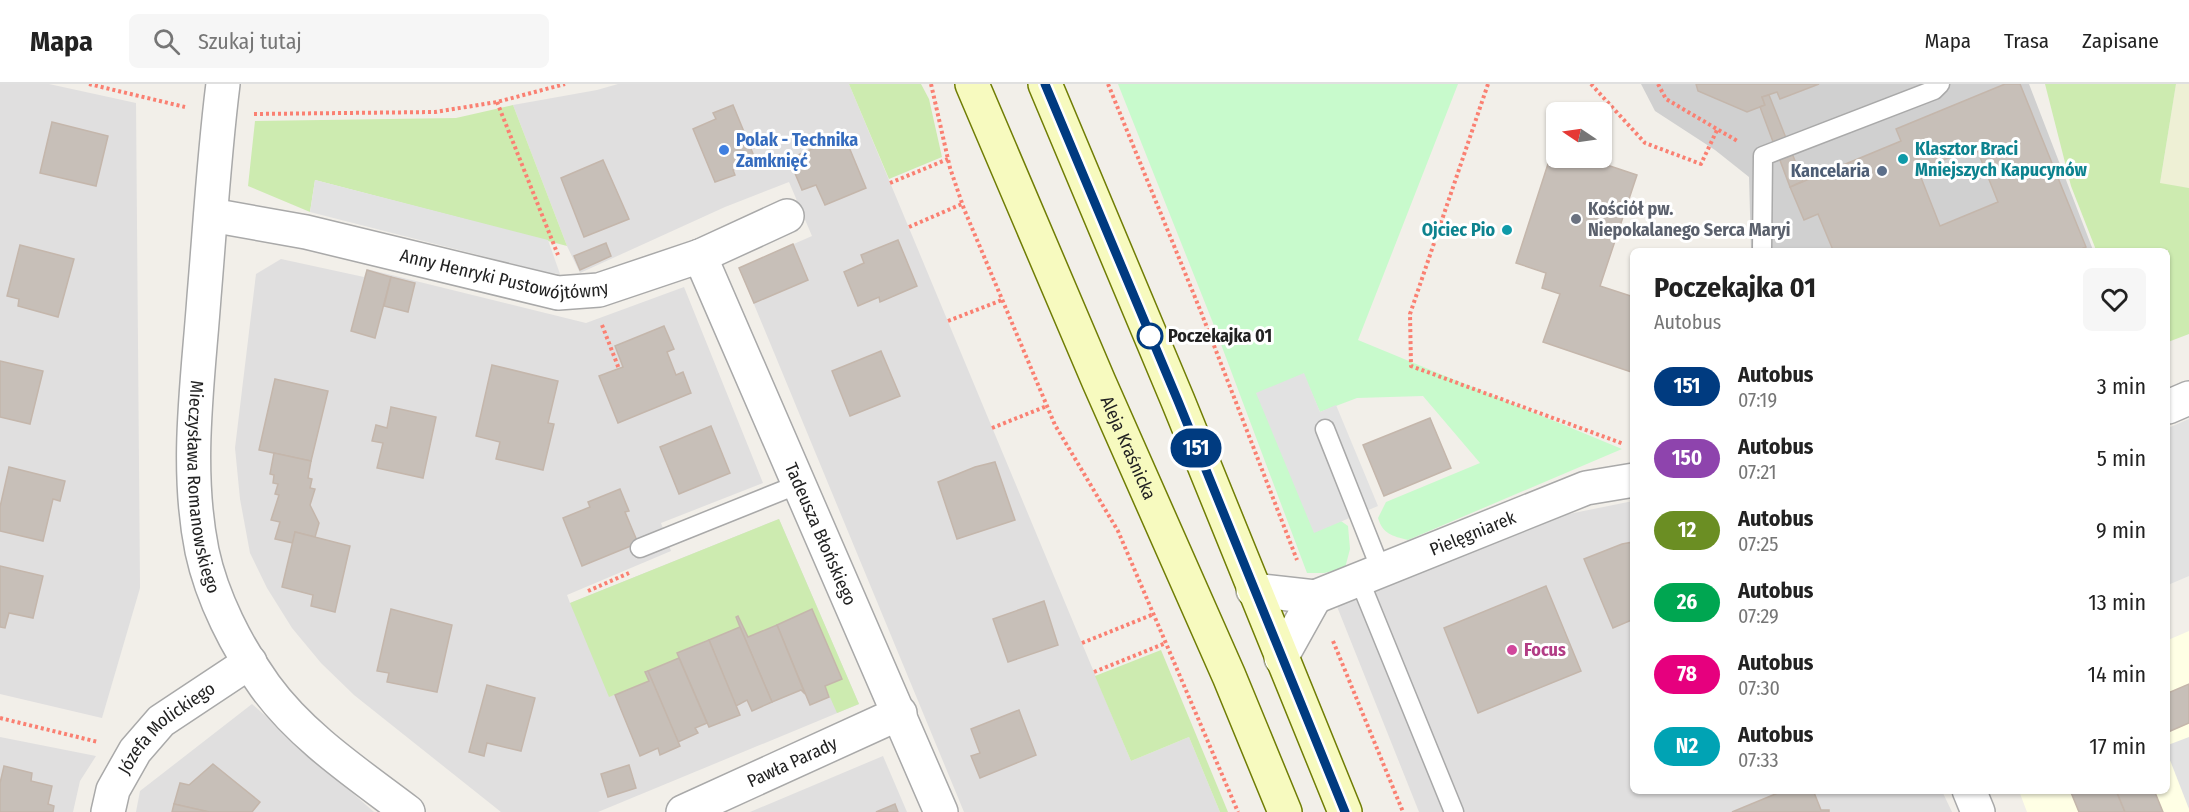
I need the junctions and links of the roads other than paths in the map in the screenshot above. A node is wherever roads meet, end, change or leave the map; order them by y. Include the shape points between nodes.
1 (223, 84) edge
2 (972, 84) edge
3 (1045, 84) edge
4 (1940, 84) edge
5 (211, 215) junction
6 (787, 216) dead end
7 (1762, 248) edge
8 (700, 256) junction
9 (2189, 398) edge
10 (2170, 406) edge
11 (1325, 429) dead end
12 (1630, 481) edge
13 (799, 484) junction
14 (640, 548) dead end
15 (1370, 574) junction
16 (1253, 590) junction
17 (1315, 597) junction
18 (1281, 658) junction
19 (250, 662) junction
20 (900, 713) junction
21 (1971, 794) edge
22 (108, 812) edge
23 (408, 812) edge
24 (683, 812) edge
25 (942, 812) edge
26 (1285, 812) edge
27 (1345, 812) edge
28 (1454, 812) edge
29 (1978, 812) edge

1 - 5 street, Mieczysława Romanowskiego
2 - 26 main road, Aleja Kraśnicka
3 - 16 main road
4 - 7 lane via 1934,90 1763,156
5 - 8 street, Anny Henryki Pustowójtówny via 306,232 558,293 599,290
5 - 19 street, Mieczysława Romanowskiego via 193,463 196,512 202,552 215,595
6 - 8 street, Anny Henryki Pustowójtówny
8 - 13 street, Tadeusza Błońskiego
9 - 10 street
11 - 15 lane
12 - 15 street, Pielęgniarek via 1586,488
13 - 14 lane
13 - 20 street, Tadeusza Błońskiego
15 - 17 street, Pielęgniarek
15 - 28 lane
16 - 17 street, Pielęgniarek
16 - 18 main road
17 - 18 street
18 - 27 main road
19 - 22 street, Józefa Molickiego via 161,721 135,751 113,790
19 - 23 street, Mieczysława Romanowskiego via 273,696 319,743
20 - 24 street, Pawła Parady
20 - 25 street, Tadeusza Błońskiego
21 - 29 street

